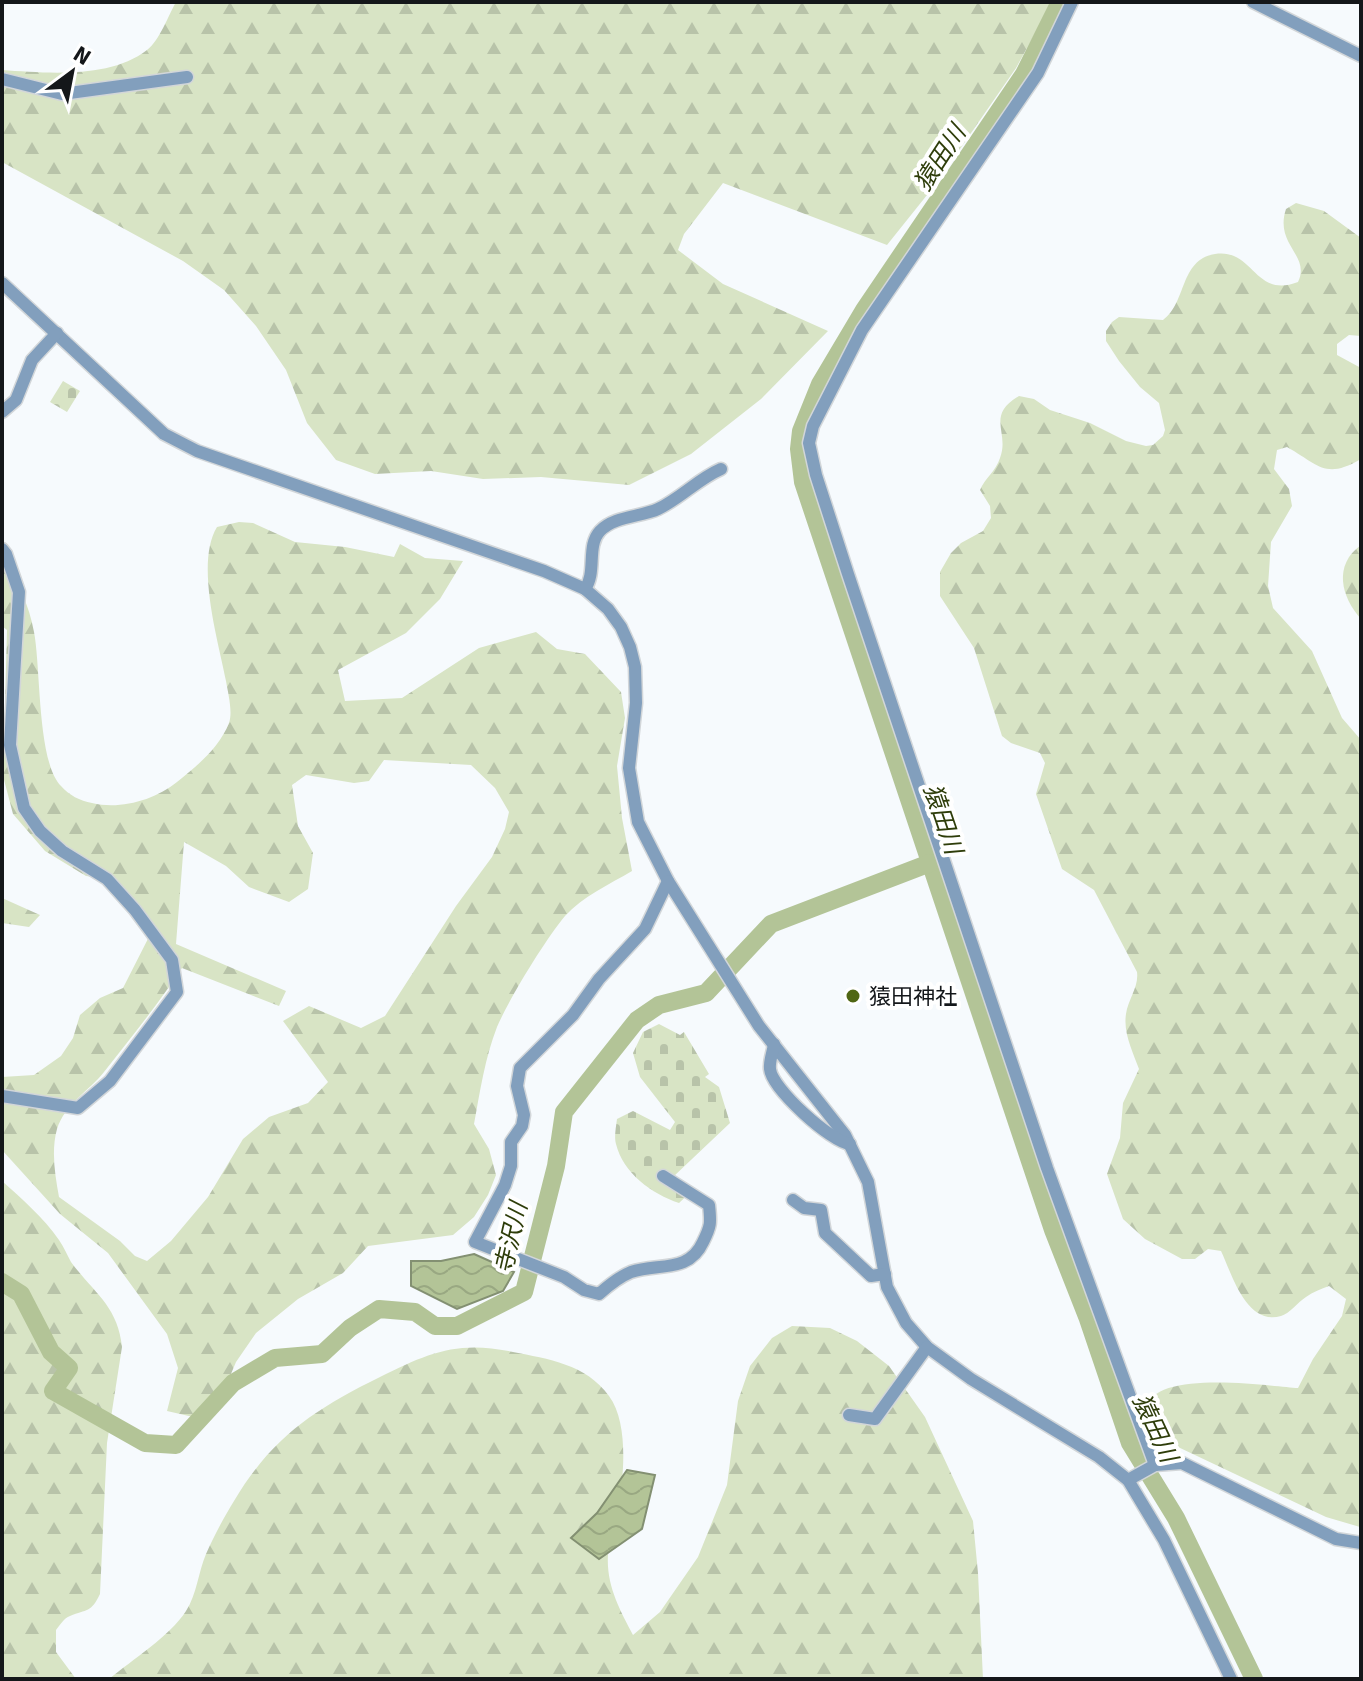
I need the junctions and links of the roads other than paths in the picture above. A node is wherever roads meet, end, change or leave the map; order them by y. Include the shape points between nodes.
1 (1072, 2) edge
2 (1253, 2) edge
3 (1361, 56) edge
4 (187, 77) dead end
5 (2, 79) edge
6 (2, 283) edge
7 (57, 333) junction
8 (2, 412) edge
9 (721, 469) dead end
10 (2, 549) edge
11 (585, 589) junction
12 (668, 881) junction
13 (774, 1044) junction
14 (2, 1096) edge
15 (850, 1144) junction
16 (663, 1176) dead end
17 (793, 1200) dead end
18 (885, 1274) junction
19 (927, 1347) junction
20 (849, 1415) dead end
21 (1149, 1468) junction
22 (1128, 1480) junction
23 (1361, 1543) edge
24 (1231, 1679) edge

1 - 21 street via 1038,73 862,330 809,443 848,574
2 - 3 street
4 - 5 street via 62,94
6 - 7 street
7 - 8 street via 32,360 16,400
7 - 11 street via 164,434 197,451
9 - 11 street via 657,510 601,530
10 - 14 street via 19,592 10,745 24,808 40,831 107,879 135,910 172,960 177,992 110,1081 78,1108
11 - 12 street via 608,609 630,647 636,703 629,768 633,800 638,822
12 - 13 street
12 - 16 street via 645,929 520,1068 522,1126 511,1142 505,1185 475,1242 599,1294 621,1276 697,1255 712,1225 709,1205
13 - 15 street
13 - 15 street via 770,1070 777,1084 830,1135
15 - 18 street via 868,1182
17 - 18 street via 821,1210 825,1233 871,1276
18 - 19 street via 906,1323
19 - 20 street via 875,1419
19 - 22 street
21 - 22 street
21 - 23 street via 1182,1463 1336,1539
22 - 24 street via 1164,1540

